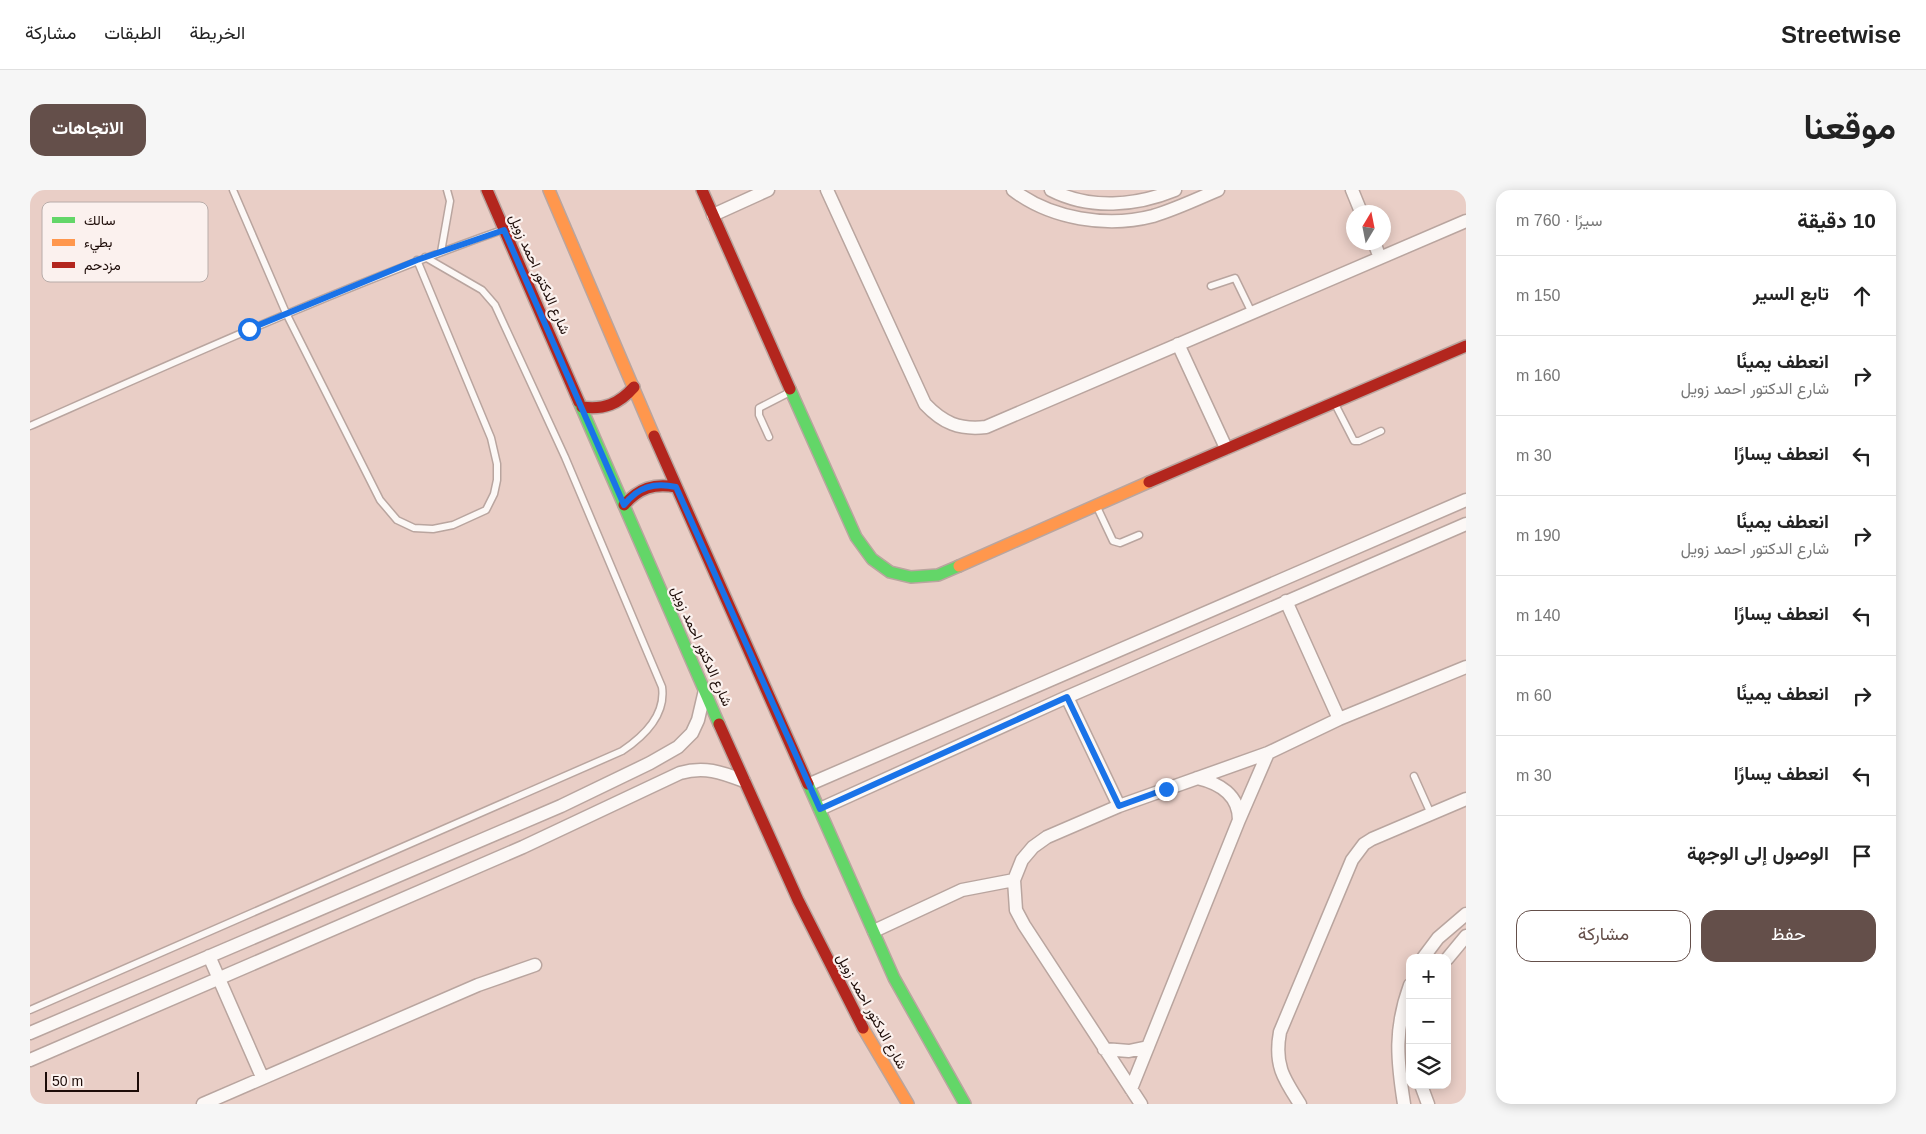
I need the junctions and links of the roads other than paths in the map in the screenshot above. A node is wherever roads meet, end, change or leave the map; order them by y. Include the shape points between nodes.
1 (233, 190) edge
2 (448, 190) edge
3 (487, 190) edge
4 (549, 190) edge
5 (702, 190) edge
6 (768, 190) edge
7 (827, 190) edge
8 (1013, 190) edge
9 (1051, 190) edge
10 (1176, 190) edge
11 (1218, 190) edge
12 (1352, 190) edge
13 (1358, 205) edge
14 (713, 215) junction
15 (1466, 221) edge
16 (504, 230) junction
17 (1377, 250) edge
18 (441, 252) junction
19 (425, 258) junction
20 (1380, 258) junction
21 (417, 260) junction
22 (1211, 286) dead end
23 (286, 313) junction
24 (1252, 313) junction
25 (1178, 344) junction
26 (1466, 346) edge
27 (634, 387) junction
28 (792, 392) junction
29 (1334, 401) junction
30 (582, 407) junction
31 (30, 426) edge
32 (1381, 430) dead end
33 (769, 437) dead end
34 (1226, 448) junction
35 (676, 487) junction
36 (1466, 500) edge
37 (624, 505) junction
38 (1097, 505) junction
39 (1466, 524) edge
40 (1139, 535) dead end
41 (1286, 601) junction
42 (1466, 667) edge
43 (705, 690) junction
44 (1067, 697) junction
45 (1339, 719) junction
46 (1268, 753) junction
47 (1414, 776) dead end
48 (1197, 778) junction
49 (744, 781) junction
50 (810, 784) junction
51 (1466, 799) edge
52 (561, 806) junction
53 (1119, 806) junction
54 (820, 809) junction
55 (1432, 814) junction
56 (1239, 820) junction
57 (570, 826) junction
58 (1014, 880) junction
59 (1466, 914) edge
60 (874, 931) junction
61 (1466, 936) edge
62 (1426, 954) edge
63 (1450, 954) edge
64 (209, 956) junction
65 (535, 965) dead end
66 (218, 979) junction
67 (1406, 996) edge
68 (30, 1010) edge
69 (30, 1033) edge
70 (1148, 1047) junction
71 (1104, 1049) junction
72 (30, 1060) edge
73 (262, 1077) junction
74 (1132, 1089) junction
75 (1422, 1089) edge
76 (203, 1104) edge
77 (908, 1104) edge
78 (965, 1104) edge
79 (1141, 1104) edge
80 (1300, 1104) edge
81 (1404, 1104) edge
82 (1428, 1104) edge

1 - 23 lane
2 - 18 lane via 450,201
3 - 16 street, شارع الدكتور احمد زويل
4 - 27 street
5 - 14 street
6 - 14 street
7 - 25 street via 925,404 936,416 952,425 969,429 986,427
8 - 11 street via 1034,203 1072,218 1112,221 1151,216
9 - 10 street via 1075,200 1120,204
12 - 13 street
14 - 28 street
15 - 20 street
16 - 18 lane
16 - 30 street, شارع الدكتور احمد زويل
17 - 20 street
18 - 19 lane
19 - 21 lane
19 - 68 lane via 482,290 495,305 565,458 662,687 664,698 659,711 645,734 622,751
20 - 24 street
21 - 23 lane
21 - 23 lane via 491,438 496,464 494,494 486,510 453,525 414,528 398,520 380,500
22 - 24 lane via 1237,279
23 - 31 lane
24 - 25 street
25 - 34 street
26 - 29 street
27 - 30 street via 611,406
27 - 35 street
28 - 33 lane via 759,408
28 - 38 street via 866,555 881,569 899,576 938,574
29 - 32 lane via 1354,441
29 - 34 street
30 - 37 street, شارع الدكتور احمد زويل
34 - 38 street
35 - 37 street via 652,485 631,496
35 - 50 street
36 - 50 street
37 - 43 street, شارع الدكتور احمد زويل
38 - 40 lane via 1113,541 1120,543
39 - 41 street
41 - 44 street
41 - 45 street
42 - 45 street
43 - 49 street, شارع الدكتور احمد زويل
43 - 52 street via 692,733 678,747
44 - 53 street
44 - 54 street
45 - 46 street
46 - 48 street
46 - 56 street
47 - 55 lane
48 - 53 street
48 - 56 street via 1229,792 1239,811
49 - 57 street via 721,772 693,769
49 - 77 street, شارع الدكتور احمد زويل via 860,1025
50 - 54 street
51 - 55 street
52 - 57 street
52 - 64 street
53 - 58 street via 1047,837 1022,860
54 - 60 street
55 - 80 street via 1372,839 1352,860 1280,1032 1278,1063 1283,1078
56 - 70 street
57 - 66 street
58 - 60 street via 962,890
58 - 71 street via 1016,910
59 - 62 street via 1438,938
60 - 78 street via 899,986
61 - 63 street
64 - 66 street
64 - 69 street
65 - 73 street via 478,985
66 - 72 street
66 - 73 street
67 - 81 street via 1397,1058
70 - 71 street via 1129,1051
70 - 74 street
71 - 74 street
73 - 76 street
74 - 79 street
75 - 82 street

